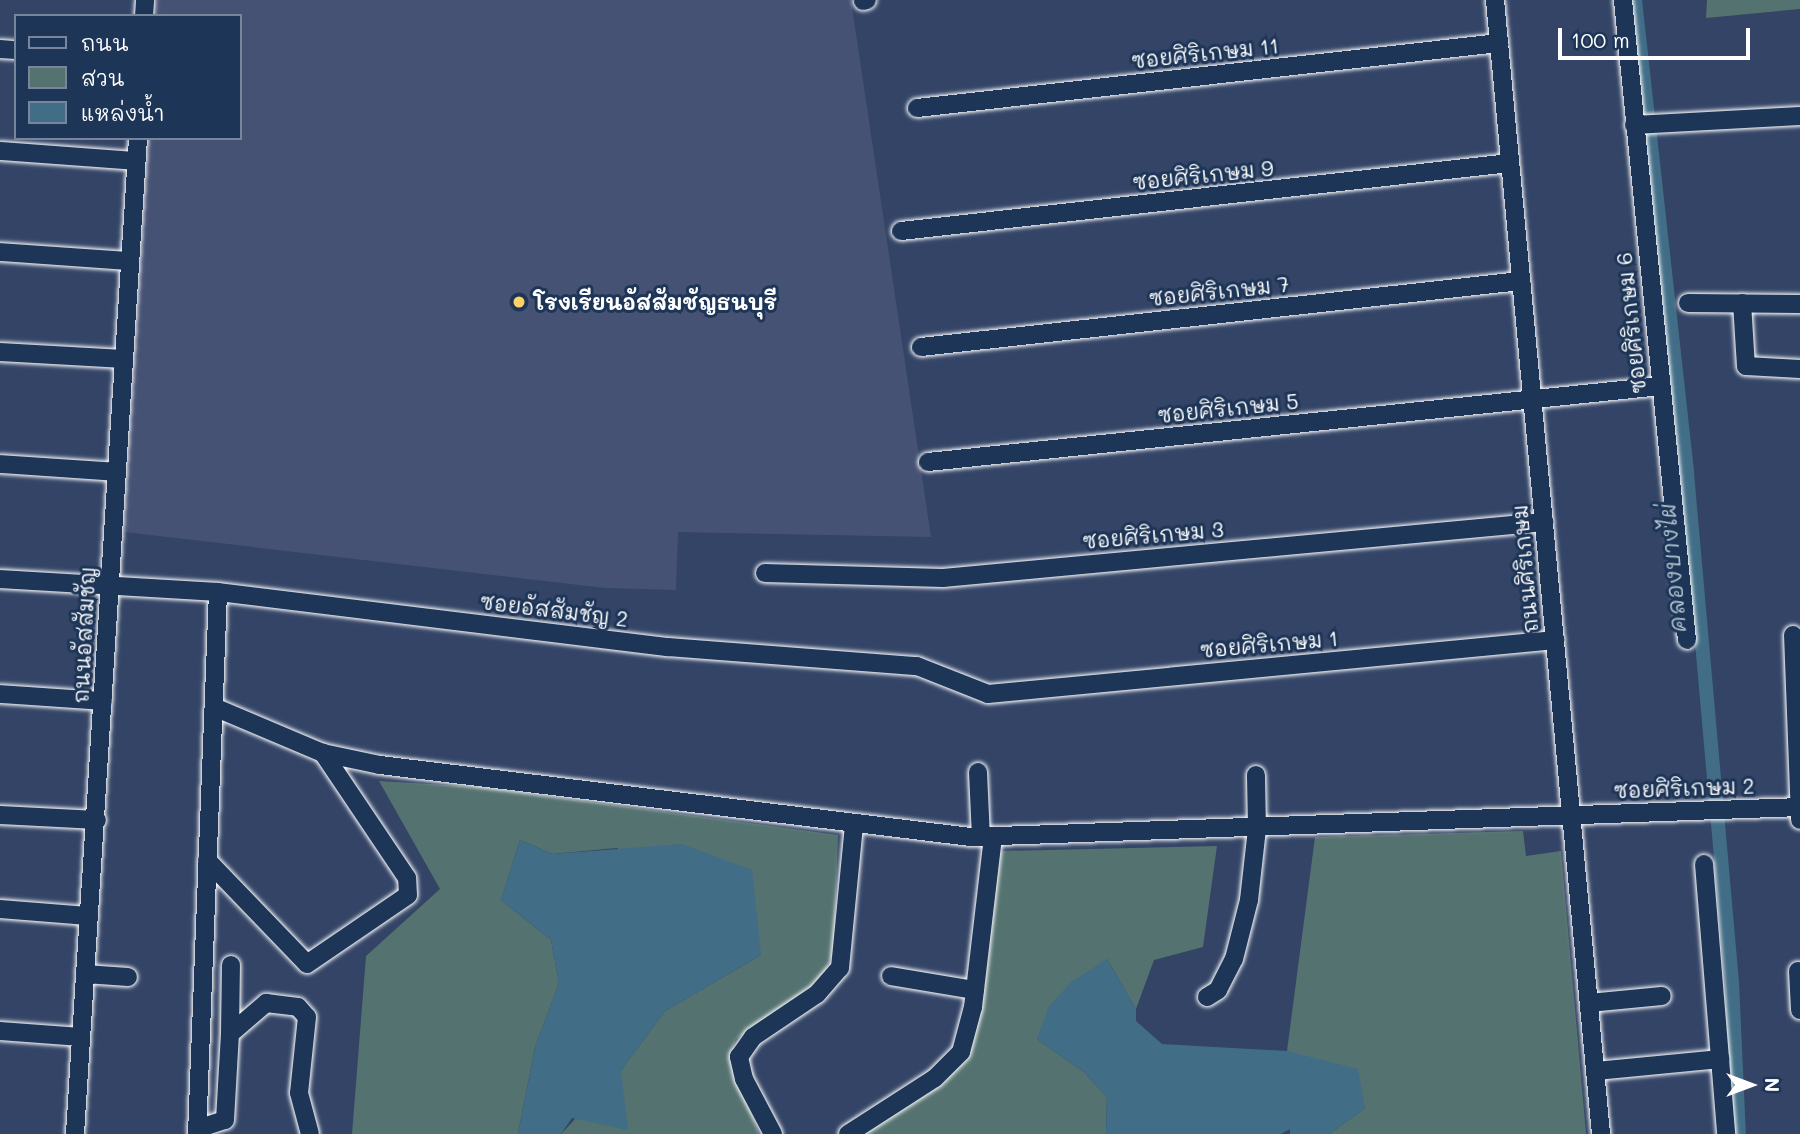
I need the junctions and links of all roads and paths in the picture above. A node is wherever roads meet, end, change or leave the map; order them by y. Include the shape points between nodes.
1 (1495, 0) edge
2 (1623, 0) edge
3 (1499, 43) junction
4 (917, 108) dead end
5 (1800, 116) edge
6 (1637, 125) junction
7 (138, 140) edge
8 (0, 151) edge
9 (136, 161) junction
10 (1510, 163) junction
11 (901, 231) dead end
12 (0, 252) edge
13 (130, 261) junction
14 (1521, 281) junction
15 (1688, 303) dead end
16 (1741, 303) junction
17 (1800, 304) edge
18 (921, 347) dead end
19 (0, 352) edge
20 (124, 359) junction
21 (1800, 369) edge
22 (1661, 386) junction
23 (1533, 400) junction
24 (928, 462) dead end
25 (0, 464) edge
26 (117, 472) junction
27 (1544, 522) junction
28 (765, 572) dead end
29 (0, 579) edge
30 (110, 586) junction
31 (218, 592) junction
32 (1793, 635) dead end
33 (1555, 640) junction
34 (1687, 640) dead end
35 (0, 694) edge
36 (988, 694) joint
37 (103, 701) junction
38 (215, 708) junction
39 (323, 753) junction
40 (978, 772) dead end
41 (1256, 775) dead end
42 (1800, 811) edge
43 (0, 815) edge
44 (1570, 815) junction
45 (97, 820) junction
46 (854, 826) junction
47 (1257, 829) junction
48 (987, 837) junction
49 (207, 860) junction
50 (1704, 864) dead end
51 (0, 909) edge
52 (88, 915) junction
53 (231, 965) dead end
54 (1798, 971) dead end
55 (85, 974) junction
56 (128, 976) dead end
57 (891, 976) dead end
58 (975, 990) junction
59 (1662, 996) dead end
60 (1207, 997) dead end
61 (1589, 1003) junction
62 (1800, 1010) edge
63 (0, 1031) edge
64 (230, 1034) junction
65 (81, 1037) junction
66 (1720, 1059) junction
67 (1596, 1071) junction
68 (197, 1132) edge
69 (75, 1134) edge
70 (310, 1134) edge
71 (774, 1134) edge
72 (848, 1134) edge
73 (1601, 1134) edge
74 (1726, 1134) edge

1 - 3 street, ถนนศิริเกษม
2 - 6 street, ซอยศิริเกษม 6
3 - 4 street, ซอยศิริเกษม 11
3 - 10 street, ถนนศิริเกษม
5 - 6 street
6 - 22 street, ซอยศิริเกษม 6
7 - 9 street, ถนนอัสสัมชัญ
8 - 9 street
9 - 13 street, ถนนอัสสัมชัญ
10 - 11 street, ซอยศิริเกษม 9
10 - 14 street, ถนนศิริเกษม
12 - 13 street
13 - 20 street, ถนนอัสสัมชัญ
14 - 18 street, ซอยศิริเกษม 7
14 - 23 street, ถนนศิริเกษม
15 - 16 street
16 - 17 street
16 - 21 street via 1746,366
19 - 20 street
20 - 26 street, ถนนอัสสัมชัญ
22 - 23 street, ซอยศิริเกษม 5
22 - 34 street, ซอยศิริเกษม 6
23 - 24 street, ซอยศิริเกษม 5
23 - 27 street, ถนนศิริเกษม
25 - 26 street
26 - 30 street, ถนนอัสสัมชัญ
27 - 28 street, ซอยศิริเกษม 3 via 943,578
27 - 33 street, ถนนศิริเกษม
29 - 30 street, ซอยอัสสัมชัญ 2
30 - 31 street, ซอยอัสสัมชัญ 2
30 - 37 street, ถนนอัสสัมชัญ
31 - 36 street, ซอยอัสสัมชัญ 2 via 668,647 917,666
31 - 38 street
32 - 42 street
33 - 36 street, ซอยศิริเกษม 1
33 - 44 street, ถนนศิริเกษม
35 - 37 street
37 - 45 street, ถนนอัสสัมชัญ
38 - 39 street, ซอยศิริเกษม 2
38 - 49 street
39 - 46 street, ซอยศิริเกษม 2
39 - 49 street via 407,878 408,895 307,964
40 - 48 street
41 - 47 street
42 - 44 street, ซอยศิริเกษม 2
43 - 45 street
44 - 47 street, ซอยศิริเกษม 2
44 - 61 street, ถนนศิริเกษม
45 - 52 street, ถนนอัสสัมชัญ
46 - 48 street, ซอยศิริเกษม 2
46 - 71 street via 840,968 817,994 753,1037 739,1057 744,1079
47 - 48 street, ซอยศิริเกษม 2
47 - 60 street via 1234,959 1218,990
48 - 58 street
49 - 68 street
50 - 66 street
51 - 52 street
52 - 55 street, ถนนอัสสัมชัญ
53 - 64 street
54 - 62 street
55 - 56 street
55 - 65 street, ถนนอัสสัมชัญ
57 - 58 street
58 - 72 street via 967,1037 952,1063
59 - 61 street
61 - 67 street, ถนนศิริเกษม
63 - 65 street
64 - 68 street via 225,1120
64 - 70 street via 266,1003 305,1011 299,1093
65 - 69 street, ถนนอัสสัมชัญ
66 - 67 street
66 - 74 street
67 - 73 street, ถนนศิริเกษม

